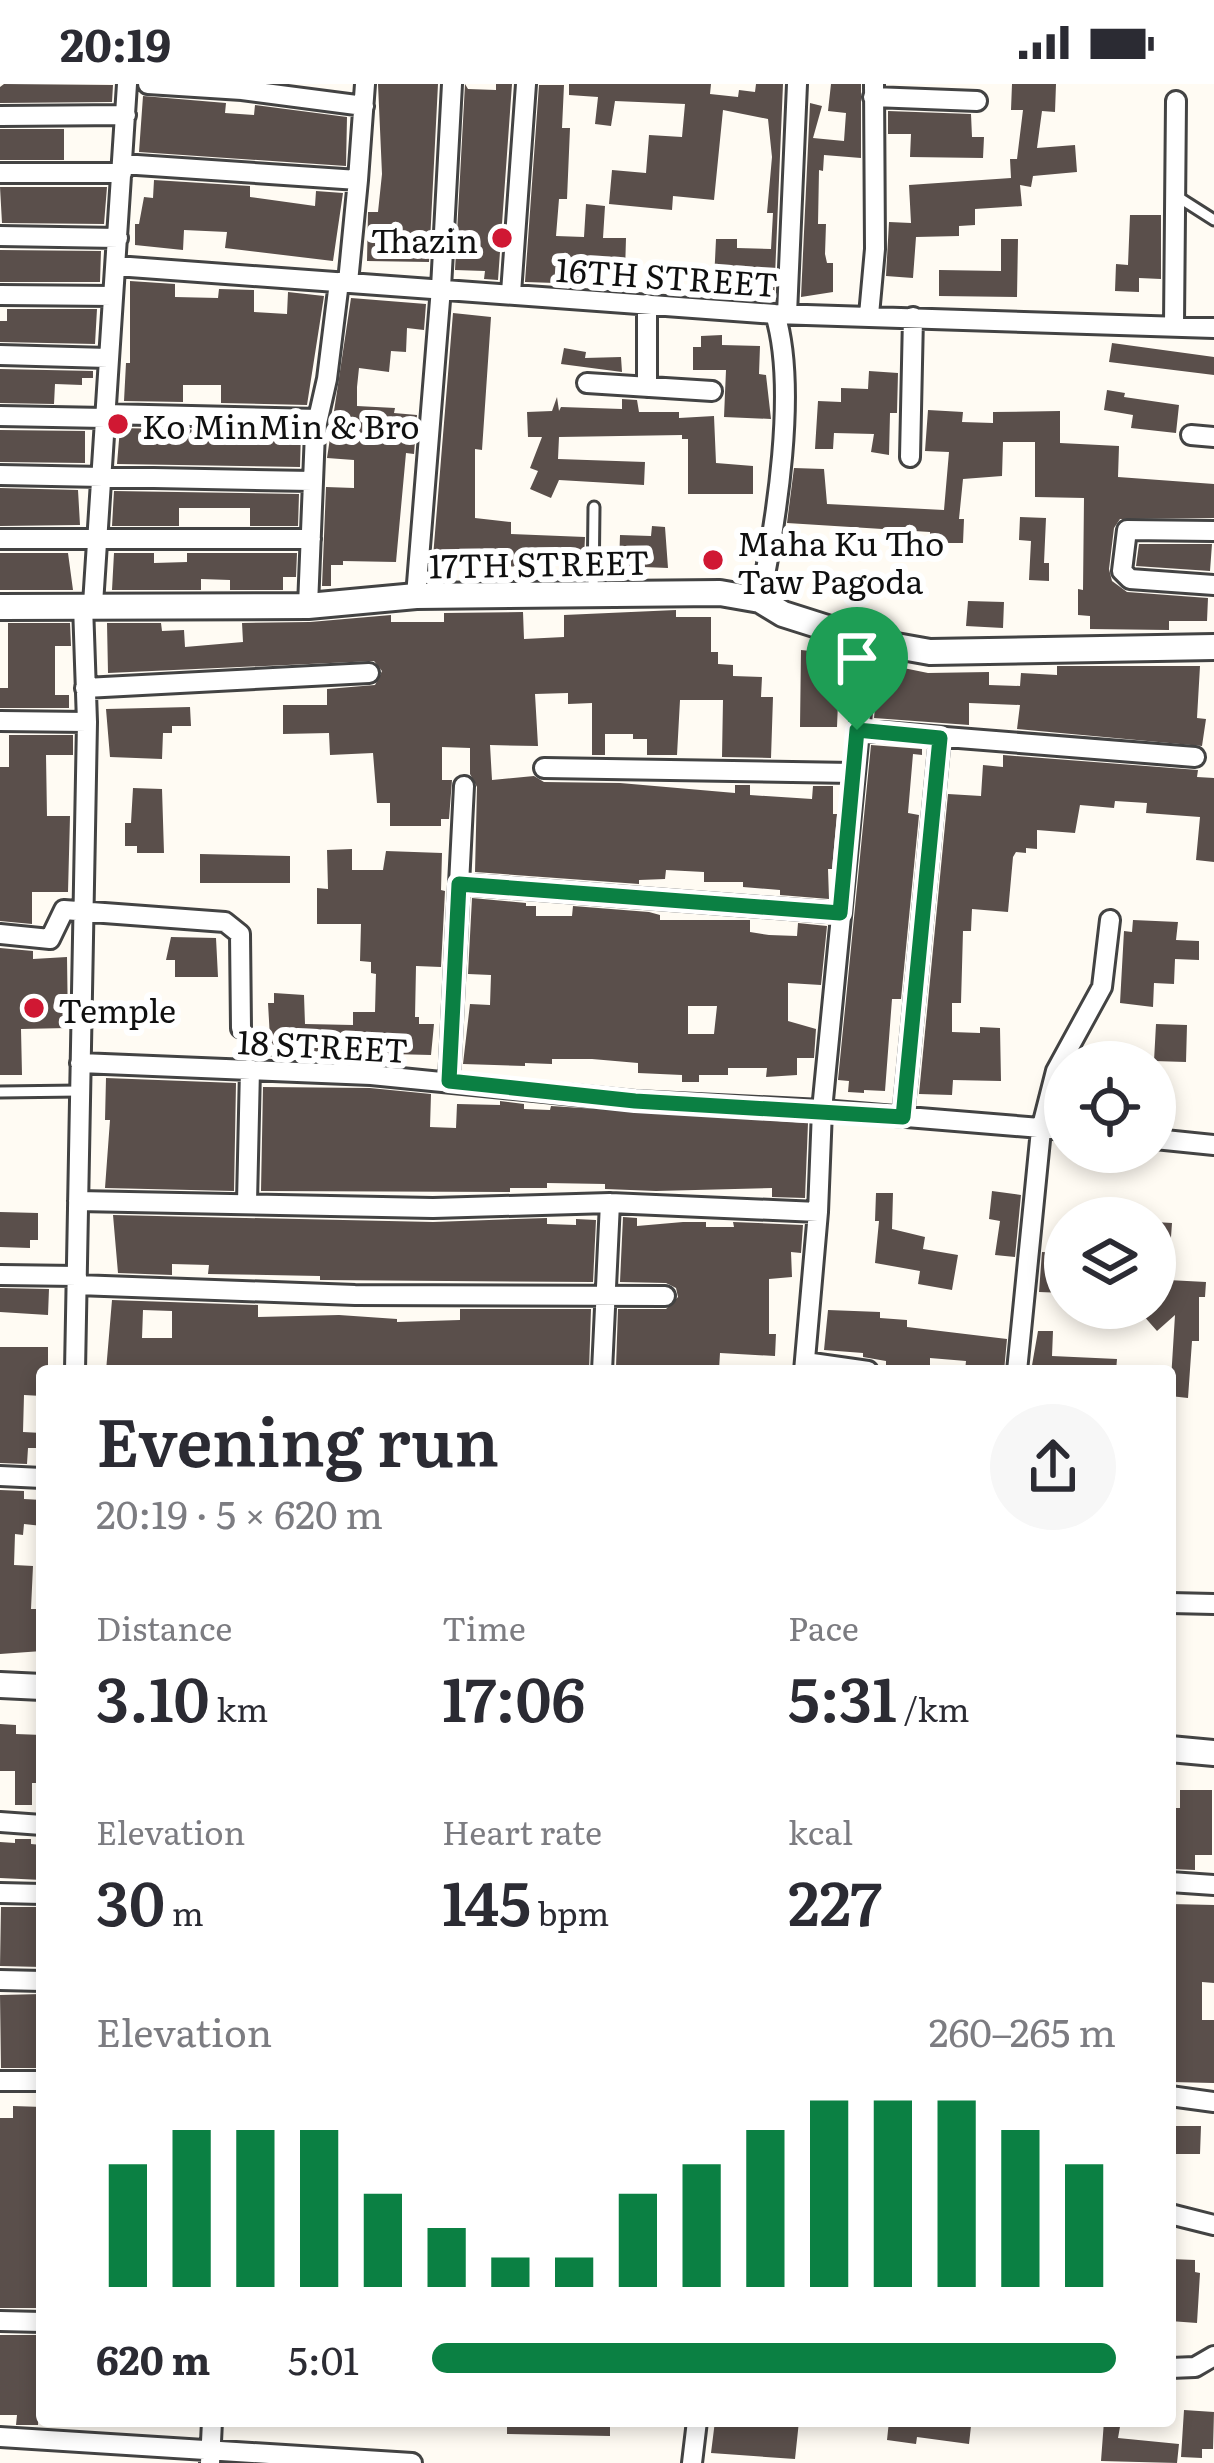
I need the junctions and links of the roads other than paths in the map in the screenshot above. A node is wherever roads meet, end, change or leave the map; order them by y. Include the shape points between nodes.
1 (127, 84) edge
2 (148, 84) edge
3 (365, 84) edge
4 (452, 84) edge
5 (526, 84) edge
6 (797, 84) edge
7 (874, 91) edge
8 (976, 100) dead end
9 (1176, 100) dead end
10 (364, 106) junction
11 (125, 115) junction
12 (0, 116) edge
13 (122, 168) junction
14 (0, 173) edge
15 (358, 180) junction
16 (1174, 194) junction
17 (1214, 220) edge
18 (0, 236) edge
19 (118, 238) junction
20 (116, 266) junction
21 (344, 282) junction
22 (441, 288) junction
23 (511, 293) junction
24 (0, 295) edge
25 (112, 296) junction
26 (647, 304) junction
27 (781, 314) junction
28 (869, 315) junction
29 (913, 316) junction
30 (1174, 324) junction
31 (1214, 328) edge
32 (0, 355) edge
33 (108, 358) junction
34 (586, 383) dead end
35 (647, 387) junction
36 (712, 391) dead end
37 (0, 416) edge
38 (105, 416) junction
39 (318, 419) junction
40 (1191, 435) dead end
41 (1214, 437) edge
42 (910, 457) dead end
43 (0, 475) edge
44 (102, 475) junction
45 (312, 481) junction
46 (594, 507) dead end
47 (1214, 531) edge
48 (98, 538) junction
49 (0, 539) edge
50 (311, 539) junction
51 (1214, 585) edge
52 (593, 593) junction
53 (416, 596) junction
54 (760, 600) junction
55 (88, 604) junction
56 (308, 606) junction
57 (0, 607) edge
58 (868, 641) junction
59 (1214, 647) edge
60 (369, 673) dead end
61 (85, 688) junction
62 (0, 721) edge
63 (87, 722) junction
64 (857, 730) junction
65 (940, 738) junction
66 (1195, 757) dead end
67 (544, 768) dead end
68 (853, 773) junction
69 (464, 786) dead end
70 (459, 884) junction
71 (84, 910) junction
72 (840, 913) junction
73 (1110, 920) dead end
74 (0, 934) edge
75 (241, 1028) dead end
76 (80, 1063) junction
77 (250, 1069) junction
78 (449, 1081) junction
79 (80, 1091) junction
80 (0, 1092) edge
81 (822, 1110) junction
82 (903, 1117) junction
83 (1041, 1130) junction
84 (1176, 1141) edge
85 (1214, 1145) edge
86 (78, 1202) junction
87 (248, 1202) junction
88 (610, 1203) junction
89 (818, 1212) junction
90 (0, 1275) edge
91 (77, 1280) junction
92 (605, 1295) junction
93 (665, 1297) dead end
94 (75, 1365) edge
95 (602, 1365) edge
96 (805, 1365) edge
97 (1017, 1365) edge
98 (0, 1476) edge
99 (36, 1478) edge
100 (1176, 1603) edge
101 (1214, 1604) edge
102 (0, 1685) edge
103 (36, 1688) edge
104 (1176, 1750) edge
105 (1214, 1753) edge
106 (0, 1822) edge
107 (36, 1825) edge
108 (1176, 1882) edge
109 (1214, 1885) edge
110 (0, 1893) edge
111 (36, 1894) edge
112 (0, 1980) edge
113 (36, 1981) edge
114 (0, 2081) edge
115 (36, 2081) edge
116 (1176, 2097) edge
117 (1214, 2102) edge
118 (1176, 2216) edge
119 (1214, 2225) edge
120 (0, 2321) edge
121 (36, 2322) edge
122 (1214, 2356) edge
123 (1176, 2368) edge
124 (696, 2427) edge
125 (0, 2437) edge
126 (210, 2456) edge
127 (380, 2462) edge
128 (412, 2463) edge
129 (692, 2463) edge

1 - 11 street
2 - 10 street
3 - 10 street
4 - 22 street
5 - 23 street
6 - 27 street
7 - 8 street
7 - 28 street
9 - 16 street
10 - 15 street
11 - 12 street
11 - 13 street
13 - 14 street
13 - 15 street
13 - 19 street
15 - 21 street
16 - 17 lane
16 - 30 street
18 - 19 street
19 - 20 street
20 - 21 street, 16TH STREET
20 - 25 street
21 - 22 street, 16TH STREET
21 - 39 street
22 - 23 street, 16TH STREET
22 - 53 street
23 - 26 street, 16TH STREET
24 - 25 street
25 - 33 street
26 - 27 street, 16TH STREET
26 - 35 street
27 - 28 street, 16TH STREET
27 - 54 street via 775,532
28 - 29 street, 16TH STREET
29 - 30 street, 16TH STREET
29 - 42 street
30 - 31 street, 16TH STREET
32 - 33 street
33 - 38 street
34 - 35 street
35 - 36 street
37 - 38 street
38 - 39 street
38 - 44 street
39 - 45 street
40 - 41 street
43 - 44 street
44 - 45 street
44 - 48 street
45 - 50 street
46 - 52 lane
47 - 51 street via 1127,530 1122,571 1130,579
48 - 49 street
48 - 50 street
48 - 55 street
50 - 56 street
52 - 53 street, 17TH STREET
52 - 54 street, 17TH STREET
53 - 56 street, 17TH STREET
54 - 58 street, 17TH STREET
55 - 56 street, 17TH STREET
55 - 57 street, 17TH STREET
55 - 61 street
58 - 59 street, 17TH STREET via 930,652
58 - 64 street
60 - 61 street
61 - 63 street
62 - 63 street
63 - 71 street
64 - 65 street
64 - 68 street
65 - 66 street
65 - 82 street
67 - 68 street
68 - 72 street
69 - 70 street
70 - 72 street
70 - 78 street
71 - 74 street via 61,912 50,940
71 - 75 street via 235,926
71 - 76 street
72 - 81 street
73 - 83 street via 1102,987 1056,1071
76 - 77 street, 18 STREET
76 - 79 street
77 - 78 street, 18 STREET
77 - 87 street
78 - 81 street, 18 STREET
79 - 80 lane
79 - 86 street
81 - 82 street, 18 STREET
81 - 89 street
82 - 83 street, 18 STREET
83 - 97 street
84 - 85 street
86 - 87 street
86 - 91 street
87 - 88 street
88 - 89 street
88 - 92 street
89 - 96 street
90 - 91 street
91 - 92 street via 356,1295
91 - 94 street
92 - 93 street
92 - 95 street
98 - 99 street
100 - 101 street
102 - 103 street
104 - 105 street
106 - 107 street
108 - 109 street
110 - 111 street
112 - 113 street
114 - 115 street
116 - 117 street
118 - 119 street
120 - 121 street
122 - 123 street
124 - 129 street
125 - 126 street
126 - 127 street
127 - 128 street

